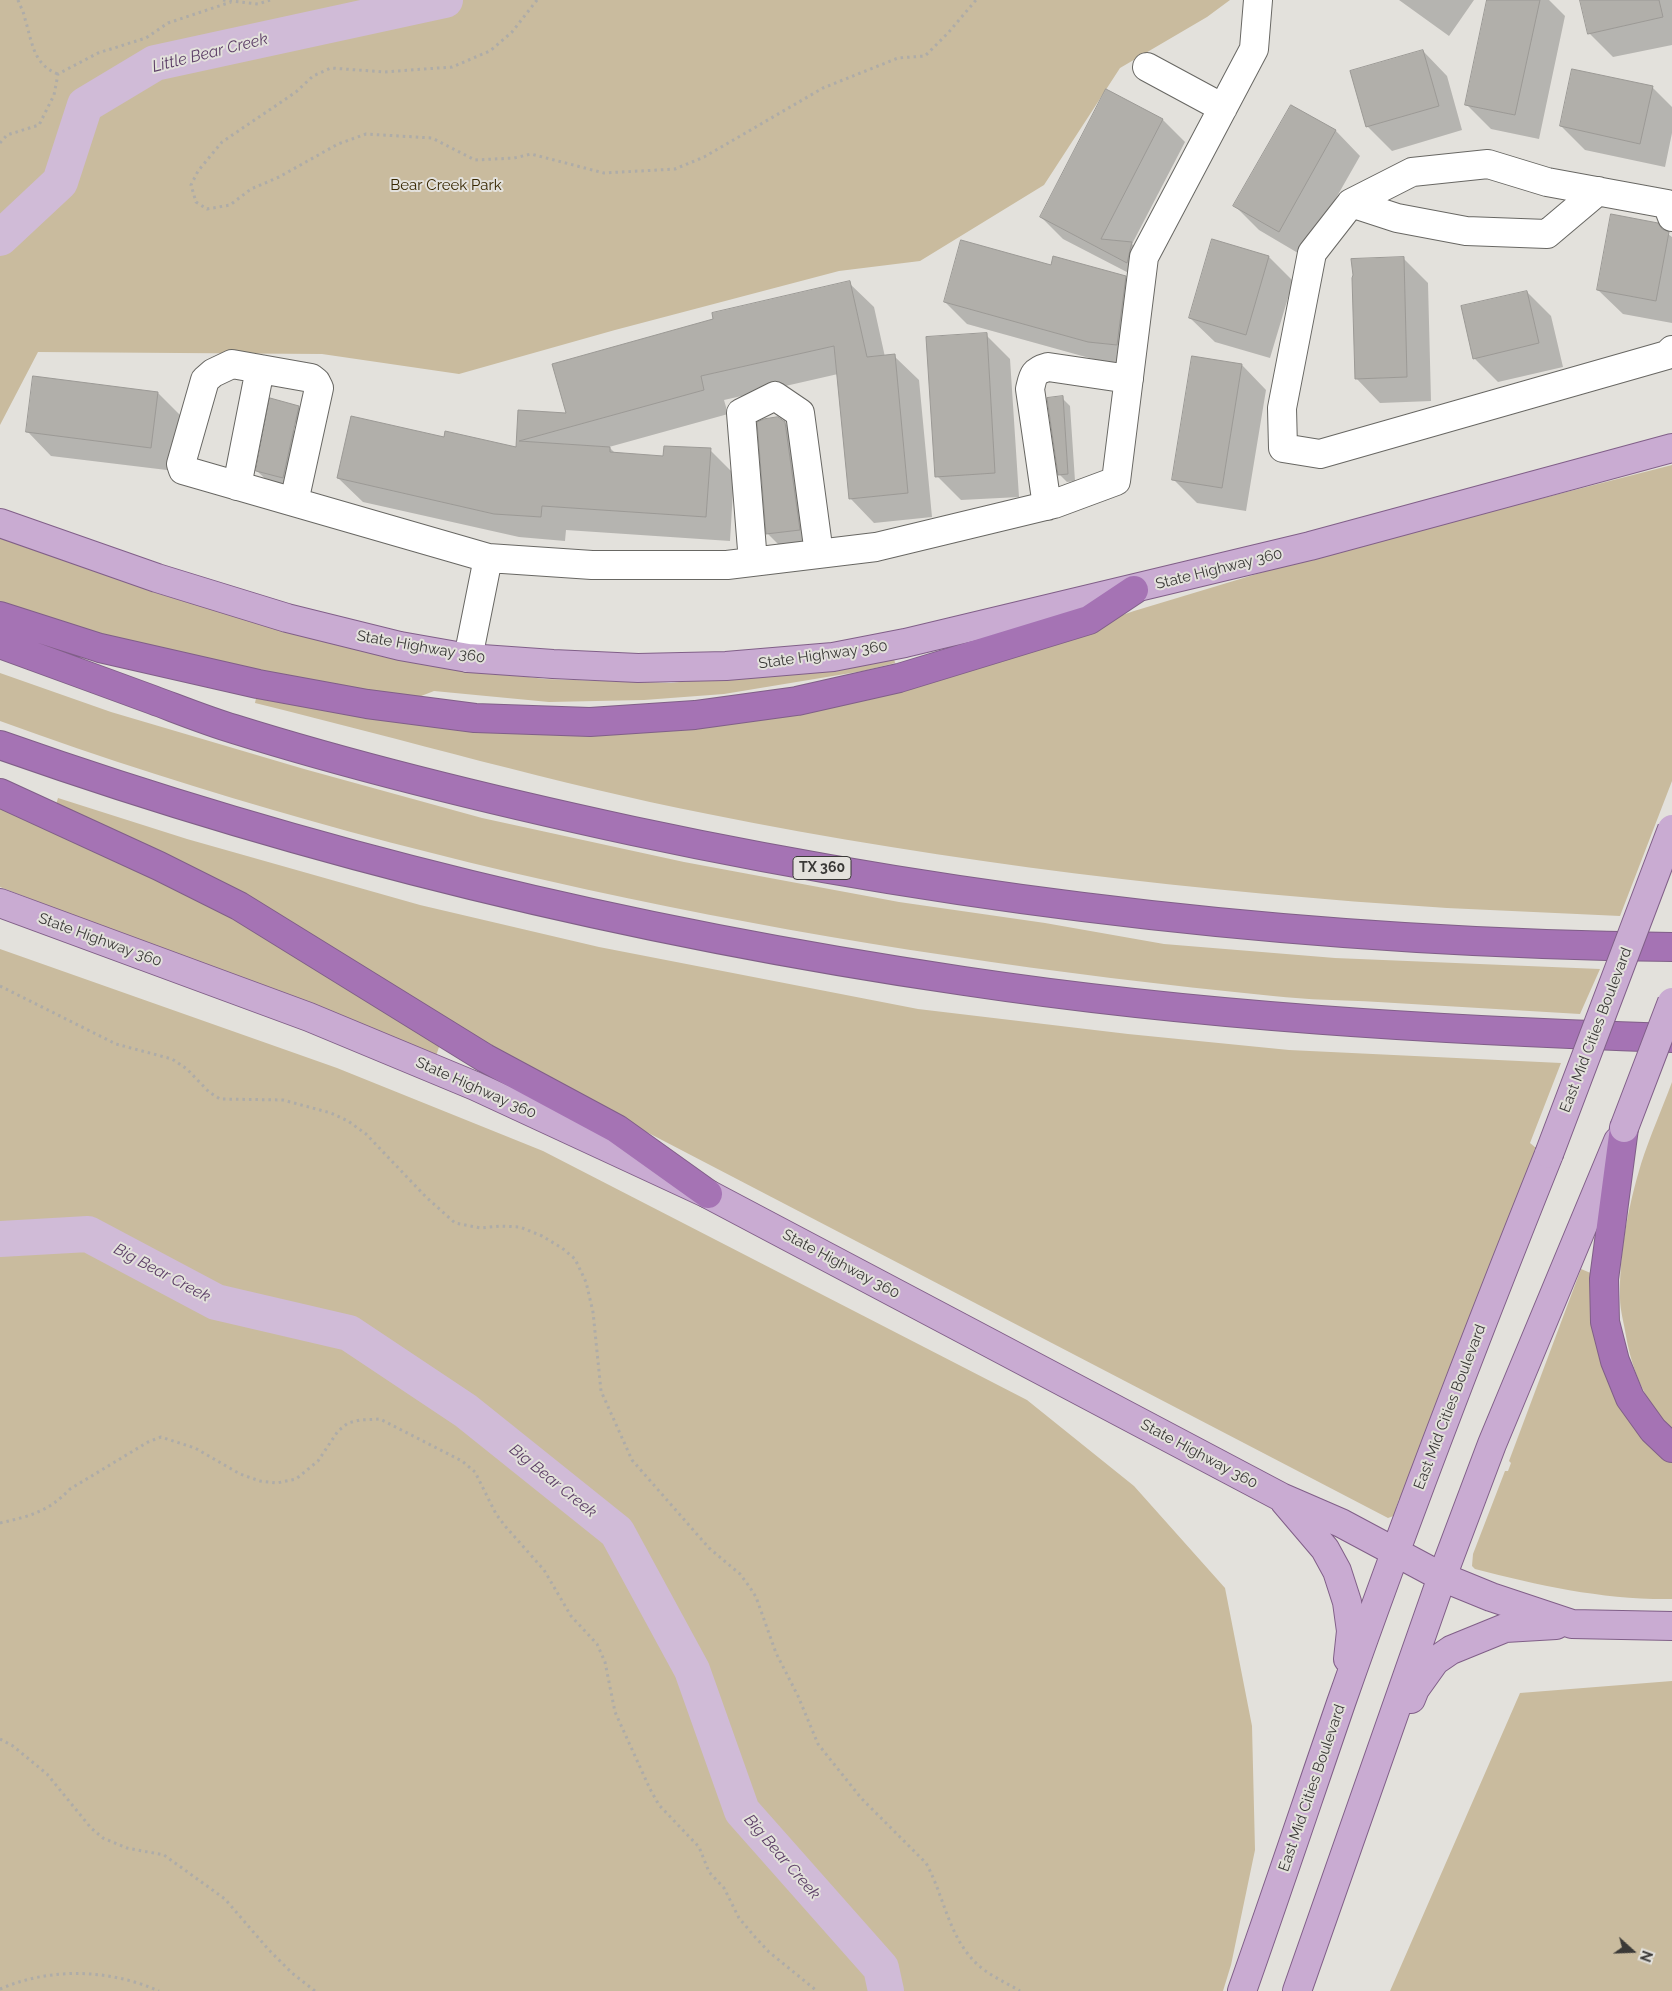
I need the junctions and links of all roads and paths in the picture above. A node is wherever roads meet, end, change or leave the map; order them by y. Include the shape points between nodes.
1 (18, 0) edge
2 (223, 0) edge
3 (270, 0) edge
4 (537, 0) edge
5 (976, 0) edge
6 (1258, 0) edge
7 (231, 2) junction
8 (1147, 67) dead end
9 (58, 74) junction
10 (1223, 108) junction
11 (0, 143) edge
12 (1598, 191) junction
13 (1351, 203) junction
14 (1670, 203) edge
15 (1672, 350) edge
16 (260, 369) junction
17 (1129, 378) junction
18 (1672, 437) edge
19 (1672, 448) edge
20 (1645, 455) junction
21 (237, 486) junction
22 (294, 502) junction
23 (1047, 506) junction
24 (0, 523) edge
25 (818, 554) junction
26 (488, 558) junction
27 (753, 562) junction
28 (1134, 590) junction
29 (0, 616) edge
30 (0, 644) edge
31 (468, 658) junction
32 (0, 745) edge
33 (0, 793) edge
34 (1672, 829) edge
35 (0, 903) edge
36 (1672, 947) edge
37 (0, 986) edge
38 (1672, 1002) edge
39 (1672, 1038) edge
40 (1624, 1128) junction
41 (708, 1194) junction
42 (1672, 1448) edge
43 (1281, 1496) junction
44 (0, 1523) edge
45 (1397, 1552) junction
46 (1442, 1577) junction
47 (1572, 1624) junction
48 (1672, 1626) edge
49 (1342, 1701) junction
50 (0, 1739) edge
51 (1364, 1800) junction
52 (0, 1988) edge
53 (159, 1991) edge
54 (315, 1991) edge
55 (817, 1991) edge
56 (1020, 1991) edge
57 (1242, 1991) edge
58 (1298, 1991) edge

1 - 9 path via 35,56 48,71
2 - 7 path
3 - 7 path via 258,4
4 - 5 path via 512,32 490,51 452,67 384,72 331,68 313,76 296,92 222,142 198,171 191,185 196,202 207,209 230,205 251,190 338,144 366,134 432,138 475,160 531,154 604,173 675,169 704,157 823,88 898,58 925,56
6 - 10 lane via 1254,49
7 - 9 path via 168,23 146,38 98,53
8 - 10 lane
9 - 11 path via 54,95 39,125 7,135
10 - 17 lane via 1144,257
12 - 13 lane via 1547,182 1488,164 1412,172
12 - 13 lane via 1547,234 1466,231 1396,218
12 - 14 lane
13 - 15 lane via 1312,253 1282,408 1283,448 1320,454 1667,355
16 - 21 lane
16 - 21 lane via 232,364 205,380 182,464 183,470
16 - 22 lane via 311,378 319,388
17 - 23 lane via 1116,481
17 - 23 lane via 1048,368 1038,370 1032,377 1030,389
18 - 20 main road
19 - 20 main road, State Highway 360
20 - 28 main road, State Highway 360
21 - 22 lane
22 - 26 lane
23 - 25 lane via 876,547
24 - 31 main road, State Highway 360 via 157,578 287,618 400,646
25 - 27 lane
25 - 27 lane via 800,413 775,396 741,413
26 - 27 lane via 592,565 727,565
26 - 31 lane
28 - 29 highway via 1088,620 899,678 778,703 695,715 590,722 475,718 348,701 100,648
28 - 31 main road, State Highway 360 via 833,657 726,666 638,668
30 - 36 highway, TX 360 via 232,729 444,788 730,852 1019,899 1162,917 1453,940
32 - 39 highway via 248,825 391,864 533,900 821,958 1104,1000 1401,1026
33 - 41 highway via 239,906 485,1058 617,1129
34 - 45 main road, East Mid Cities Boulevard, bridge
35 - 41 main road, State Highway 360 via 309,1017 475,1086
37 - 56 path via 116,1044 172,1059 220,1098 283,1100 348,1120 455,1223 481,1228 520,1227 542,1236 575,1260 586,1282 593,1312 602,1391 632,1460 709,1548 740,1574 749,1586 818,1744 861,1798 926,1863 963,1948 975,1962
38 - 40 main road, bridge
40 - 42 highway via 1604,1279 1605,1322 1615,1361 1630,1398 1653,1430
40 - 46 main road via 1492,1444
41 - 43 main road, State Highway 360
43 - 45 main road, State Highway 360
43 - 49 main road via 1325,1549 1337,1570 1347,1602 1351,1631
44 - 55 path via 30,1517 60,1500 70,1489 161,1437 195,1448 240,1474 277,1483 296,1479 318,1461 338,1431 360,1420 380,1419 462,1461 475,1472 505,1526 544,1570 570,1616 597,1644 605,1662 615,1712 659,1805 689,1834 709,1872 724,1888 739,1918 755,1937
45 - 46 main road, State Highway 360
45 - 49 main road, East Mid Cities Boulevard
46 - 47 main road, State Highway 360
46 - 51 main road
47 - 48 main road, State Highway 360
47 - 51 main road via 1505,1628 1451,1650 1435,1661 1415,1688
49 - 57 main road, East Mid Cities Boulevard
50 - 54 path via 47,1774 103,1838 127,1848 164,1855 225,1899 268,1949
51 - 58 main road
52 - 53 path via 15,1982 66,1973 117,1976

